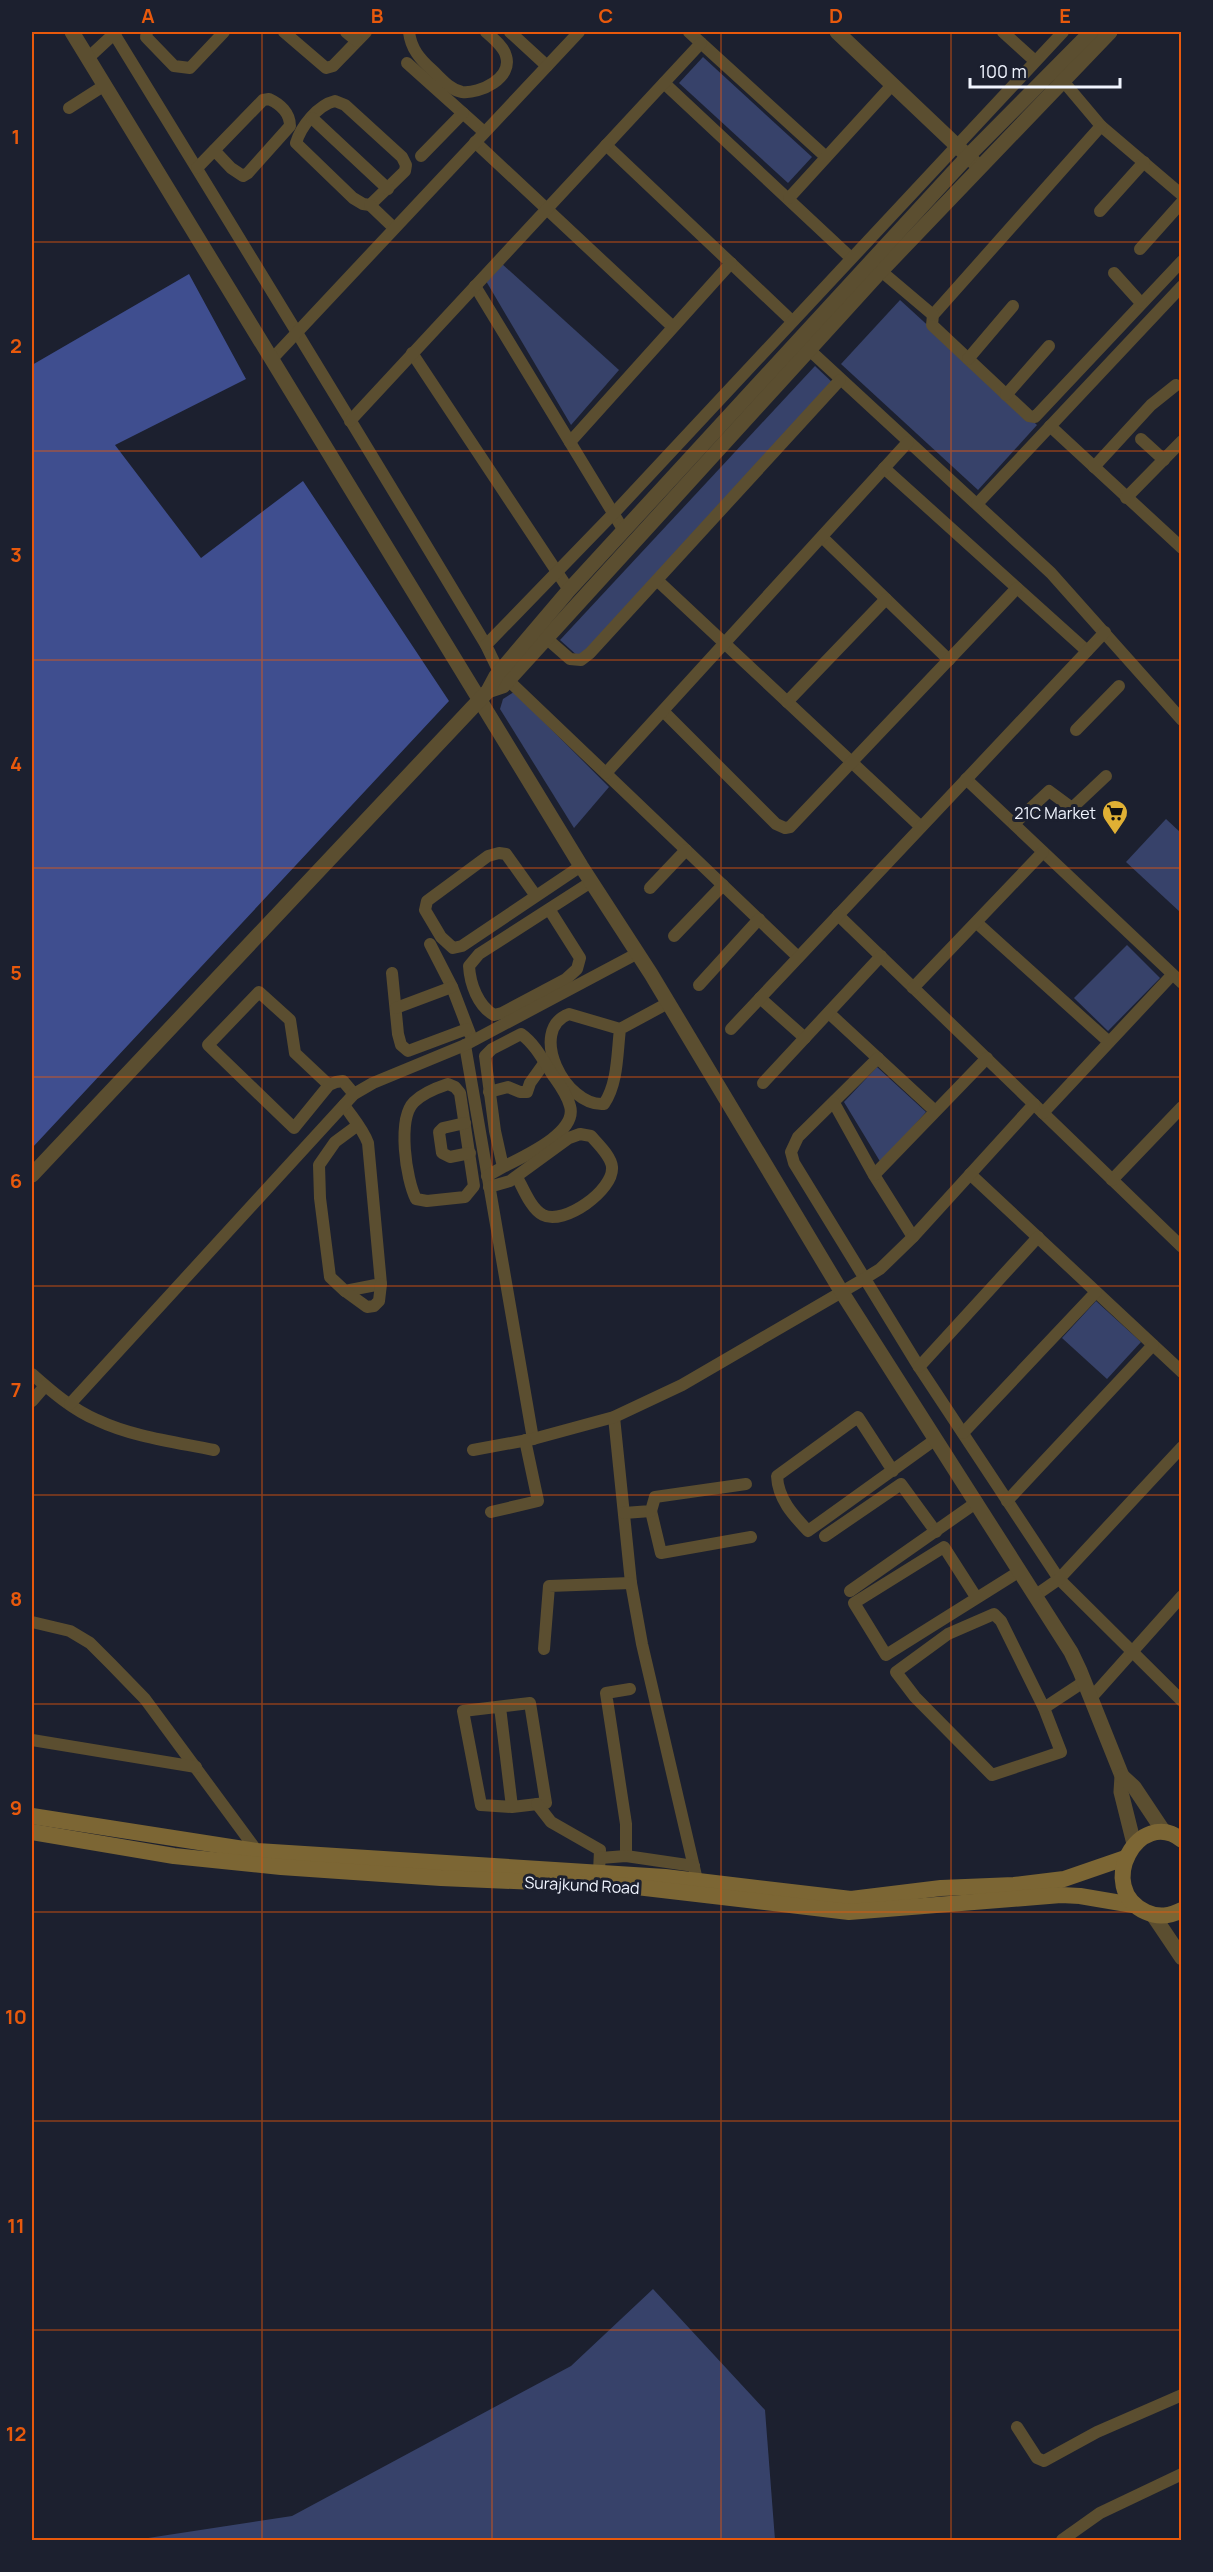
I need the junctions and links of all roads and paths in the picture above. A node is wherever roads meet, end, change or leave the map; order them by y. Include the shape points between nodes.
1 (72, 32) edge
2 (115, 32) edge
3 (147, 32) edge
4 (224, 32) edge
5 (284, 32) edge
6 (346, 32) edge
7 (366, 32) edge
8 (410, 32) edge
9 (486, 32) edge
10 (510, 32) edge
11 (579, 32) edge
12 (689, 32) edge
13 (837, 32) edge
14 (1003, 32) edge
15 (1063, 32) edge
16 (1090, 32) edge
17 (1110, 32) edge
18 (357, 41) junction
19 (701, 43) junction
20 (88, 58) junction
21 (1035, 61) junction
22 (407, 63) dead end
23 (547, 66) junction
24 (1058, 75) junction
25 (664, 83) junction
26 (893, 84) junction
27 (105, 85) junction
28 (69, 108) dead end
29 (463, 113) junction
30 (312, 118) junction
31 (1101, 126) junction
32 (484, 132) junction
33 (475, 142) junction
34 (956, 144) junction
35 (606, 145) junction
36 (214, 150) junction
37 (969, 155) junction
38 (421, 156) dead end
39 (826, 157) junction
40 (1144, 162) junction
41 (980, 167) junction
42 (197, 168) junction
43 (388, 189) junction
44 (1182, 195) edge
45 (789, 198) junction
46 (1182, 202) edge
47 (369, 205) junction
48 (547, 209) junction
49 (1100, 211) dead end
50 (394, 228) junction
51 (1140, 249) dead end
52 (851, 258) junction
53 (1182, 261) edge
54 (731, 263) junction
55 (881, 271) junction
56 (1114, 273) dead end
57 (475, 286) junction
58 (1182, 286) edge
59 (1141, 303) junction
60 (1013, 306) dead end
61 (933, 315) junction
62 (792, 321) junction
63 (674, 327) junction
64 (297, 332) junction
65 (805, 345) junction
66 (1049, 346) dead end
67 (412, 353) junction
68 (968, 358) junction
69 (272, 359) junction
70 (741, 376) junction
71 (840, 380) junction
72 (1176, 385) dead end
73 (756, 388) junction
74 (1006, 395) junction
75 (350, 421) junction
76 (1050, 426) junction
77 (1141, 439) dead end
78 (680, 441) junction
79 (1182, 441) edge
80 (570, 442) junction
81 (908, 442) junction
82 (693, 456) junction
83 (1164, 460) junction
84 (1094, 467) junction
85 (884, 468) junction
86 (1126, 498) junction
87 (977, 504) junction
88 (614, 513) junction
89 (624, 531) junction
90 (822, 537) junction
91 (1182, 548) edge
92 (556, 573) junction
93 (658, 581) junction
94 (1017, 588) junction
95 (569, 590) junction
96 (886, 599) junction
97 (1106, 632) junction
98 (546, 638) junction
99 (724, 643) junction
100 (486, 645) junction
101 (1088, 651) junction
102 (950, 660) junction
103 (504, 676) junction
104 (1119, 686) dead end
105 (483, 696) junction
106 (787, 702) junction
107 (663, 711) junction
108 (1182, 720) edge
109 (1076, 730) dead end
110 (852, 763) junction
111 (606, 774) junction
112 (1106, 776) dead end
113 (966, 779) junction
114 (1014, 824) junction
115 (921, 827) junction
116 (686, 850) junction
117 (1043, 852) junction
118 (581, 866) junction
119 (591, 882) junction
120 (723, 885) junction
121 (650, 888) dead end
122 (536, 896) junction
123 (549, 909) junction
124 (838, 915) junction
125 (759, 919) junction
126 (977, 923) junction
127 (674, 936) dead end
128 (430, 944) dead end
129 (638, 953) junction
130 (881, 956) junction
131 (798, 957) junction
132 (392, 973) dead end
133 (1177, 979) edge
134 (699, 986) dead end
135 (452, 987) junction
136 (913, 988) junction
137 (760, 998) junction
138 (668, 1003) junction
139 (396, 1008) junction
140 (829, 1012) junction
141 (467, 1029) junction
142 (620, 1029) junction
143 (731, 1029) dead end
144 (805, 1038) junction
145 (1109, 1042) junction
146 (469, 1043) junction
147 (878, 1058) junction
148 (987, 1058) junction
149 (545, 1062) junction
150 (763, 1083) dead end
151 (329, 1086) junction
152 (489, 1092) junction
153 (354, 1094) junction
154 (834, 1103) junction
155 (1034, 1104) junction
156 (344, 1105) junction
157 (1182, 1107) edge
158 (935, 1111) junction
159 (1043, 1113) junction
160 (358, 1125) junction
161 (466, 1130) junction
162 (480, 1133) junction
163 (470, 1153) junction
164 (502, 1167) junction
165 (970, 1174) junction
166 (32, 1175) edge
167 (874, 1175) junction
168 (517, 1177) junction
169 (1112, 1180) junction
170 (488, 1182) junction
171 (913, 1237) junction
172 (1038, 1237) junction
173 (1182, 1247) edge
174 (864, 1279) junction
175 (381, 1284) junction
176 (345, 1291) junction
177 (841, 1291) junction
178 (1096, 1292) junction
179 (1153, 1346) junction
180 (919, 1367) junction
181 (1182, 1372) edge
182 (32, 1374) edge
183 (45, 1386) junction
184 (32, 1401) edge
185 (70, 1404) junction
186 (614, 1417) junction
187 (963, 1433) junction
188 (529, 1439) junction
189 (936, 1439) junction
190 (1182, 1447) edge
191 (214, 1450) dead end
192 (473, 1450) dead end
193 (893, 1471) junction
194 (746, 1484) dead end
195 (1007, 1501) junction
196 (978, 1502) junction
197 (651, 1511) junction
198 (491, 1512) dead end
199 (624, 1513) junction
200 (936, 1532) junction
201 (825, 1536) dead end
202 (751, 1537) dead end
203 (1020, 1571) junction
204 (1059, 1579) junction
205 (631, 1582) junction
206 (850, 1591) dead end
207 (1036, 1595) junction
208 (1182, 1596) edge
209 (976, 1597) junction
210 (32, 1622) edge
211 (544, 1649) dead end
212 (1132, 1653) junction
213 (1085, 1681) junction
214 (630, 1689) dead end
215 (1091, 1698) junction
216 (1182, 1701) edge
217 (500, 1707) junction
218 (1044, 1708) junction
219 (32, 1740) edge
220 (196, 1767) junction
221 (1122, 1776) junction
222 (537, 1804) junction
223 (512, 1807) junction
224 (32, 1816) edge
225 (32, 1832) edge
226 (1174, 1833) edge
227 (257, 1851) junction
228 (1130, 1851) junction
229 (626, 1856) junction
230 (599, 1865) junction
231 (696, 1873) junction
232 (1133, 1905) junction
233 (1182, 1910) edge
234 (1153, 1915) junction
235 (1182, 1958) edge
236 (1182, 2396) edge
237 (1017, 2427) dead end
238 (1182, 2474) edge
239 (1066, 2539) edge

1 - 20 street
2 - 20 street
2 - 42 street
3 - 4 street via 146,37 174,66 190,68
5 - 18 street via 326,68 333,66
6 - 18 street
7 - 18 street
8 - 9 street via 417,55 451,88 462,92 496,82 507,64 506,54
10 - 23 street
11 - 23 street
12 - 19 street
13 - 26 street
14 - 21 street
15 - 21 street
16 - 24 street
17 - 24 street
19 - 25 street
19 - 39 street
20 - 27 street
21 - 34 street
22 - 29 street
23 - 32 street
24 - 31 street
24 - 37 street
24 - 41 street
25 - 35 street
25 - 45 street
26 - 34 street
26 - 39 street
27 - 28 street
27 - 69 street
29 - 32 street
29 - 38 street
30 - 43 street
30 - 43 street via 325,104 335,101 345,105 402,158 405,171
30 - 47 street via 298,136 299,148 353,198
31 - 40 street
31 - 61 street
32 - 33 street
33 - 48 street
33 - 50 street
34 - 37 street
34 - 52 street
35 - 48 street
35 - 54 street
36 - 36 street via 265,99 274,101 288,116 290,126 243,176
36 - 42 street
37 - 41 street
37 - 65 street
39 - 45 street
40 - 44 street
40 - 49 street
41 - 55 street
42 - 64 street
43 - 47 street
45 - 52 street
46 - 51 street
47 - 50 street
48 - 57 street
48 - 63 street
50 - 64 street
52 - 62 street
53 - 59 street
54 - 62 street
54 - 63 street
55 - 61 street
55 - 65 street
56 - 59 street
57 - 67 street
57 - 80 street
58 - 76 street
59 - 74 street via 1037,417 1029,416
60 - 68 street
61 - 68 street via 932,325
62 - 70 street
63 - 80 street
64 - 69 street
64 - 75 street
65 - 71 street
65 - 73 street
65 - 98 street
66 - 74 street
67 - 75 street
67 - 92 street
68 - 74 street
69 - 105 street
70 - 73 street
70 - 78 street
71 - 81 street
71 - 93 street
72 - 84 street via 1151,405
73 - 82 street
75 - 100 street
76 - 84 street
76 - 87 street
77 - 83 street
78 - 82 street
78 - 88 street
79 - 83 street
80 - 88 street
81 - 85 street
81 - 87 street
82 - 89 street
83 - 86 street
84 - 86 street
85 - 90 street
85 - 94 street
86 - 91 street
87 - 97 street via 1051,573
88 - 89 street
88 - 92 street
89 - 95 street
90 - 96 street
90 - 99 street
92 - 95 street
92 - 100 street
93 - 98 street via 581,660 570,659
93 - 99 street
94 - 101 street
94 - 102 street
95 - 103 street
96 - 102 street
96 - 106 street
97 - 101 street
97 - 108 street
98 - 103 street
99 - 106 street
99 - 107 street
100 - 103 street
101 - 113 street
102 - 110 street
103 - 105 street via 503,686
103 - 111 street
104 - 109 street
105 - 118 street
105 - 166 street
106 - 110 street
107 - 110 street via 784,828 793,825
107 - 111 street
110 - 115 street
111 - 116 street
112 - 114 street via 1072,808 1049,791
113 - 114 street
113 - 115 street
114 - 117 street
115 - 124 street
116 - 120 street
116 - 121 street
117 - 126 street
117 - 133 street
118 - 119 street
118 - 122 street
119 - 123 street
119 - 129 street
120 - 125 street
120 - 127 street
122 - 122 street via 506,854 499,853 489,856 427,901 424,910 453,948 462,946
123 - 123 street via 479,954 469,966 484,1010 502,1014 577,969 580,958
124 - 130 street
124 - 131 street
125 - 131 street
125 - 134 street
126 - 136 street
126 - 145 street
128 - 135 street
129 - 138 street
129 - 146 street
130 - 136 street
130 - 140 street
131 - 137 street
132 - 139 street
133 - 145 street
135 - 139 street
135 - 141 street
136 - 148 street
137 - 143 street
137 - 144 street
138 - 142 street
138 - 177 street
139 - 141 street via 401,1045 408,1051
140 - 144 street
140 - 147 street
141 - 146 street
142 - 142 street via 569,1014 555,1024 550,1039 552,1057 574,1094 582,1099 597,1105 604,1104 609,1097
144 - 150 street
145 - 159 street
146 - 153 street
146 - 162 street
147 - 154 street
147 - 158 street
148 - 155 street
148 - 158 street
149 - 152 street via 526,1092 508,1087
149 - 152 street via 530,1040 521,1034 513,1037 485,1056
149 - 164 street via 565,1092 570,1118 557,1137
151 - 151 street via 294,1128 208,1045 259,992 290,1020 295,1053
151 - 153 street via 343,1082
152 - 164 street
153 - 156 street
154 - 167 street
154 - 174 street via 798,1137 791,1152
155 - 159 street
155 - 165 street
156 - 160 street
156 - 185 street
157 - 169 street
158 - 167 street
159 - 169 street
160 - 175 street via 368,1143
160 - 176 street via 335,1142 319,1165 330,1277
161 - 162 street
161 - 163 street
161 - 163 street via 443,1128 439,1144 442,1153 450,1158
161 - 163 street via 460,1093 455,1087 448,1084 413,1102 404,1126 409,1184 416,1199 427,1202 465,1197 474,1186
162 - 170 street
164 - 170 street
165 - 171 street
165 - 172 street
167 - 171 street
168 - 168 street via 580,1134 591,1136 612,1165 604,1188 571,1214 546,1217 539,1213
168 - 170 street via 510,1182
169 - 173 street
170 - 188 street
171 - 174 street
172 - 178 street
172 - 180 street
174 - 177 street
174 - 180 street
175 - 176 street
175 - 176 street via 379,1301 374,1306 367,1307
177 - 186 street via 682,1385
177 - 189 street
178 - 179 street
178 - 187 street
179 - 181 street
179 - 195 street
180 - 187 street
182 - 183 street
183 - 184 street
183 - 185 street
185 - 191 street via 95,1420 133,1433
186 - 188 street
186 - 199 street
187 - 195 street
188 - 192 street
188 - 198 street via 538,1501
189 - 193 street
189 - 196 street
190 - 204 street
193 - 193 street via 845,1496 808,1531 777,1489 777,1476 858,1418
194 - 197 street via 655,1497
195 - 204 street
196 - 200 street
196 - 203 street
197 - 199 street
197 - 202 street via 661,1553
199 - 205 street
200 - 201 street via 901,1484
200 - 206 street
203 - 207 street
203 - 209 street
204 - 207 street
204 - 212 street
205 - 211 street via 549,1586
205 - 231 street
207 - 213 street
208 - 212 street
209 - 209 street via 944,1548 854,1603 886,1655
210 - 220 street via 70,1631 90,1643 145,1699
212 - 215 street
212 - 216 street
213 - 215 street
213 - 218 street
214 - 229 street via 606,1693 626,1824
215 - 221 street
217 - 222 street via 530,1703 546,1803
217 - 223 street
217 - 223 street via 463,1712 481,1805
218 - 218 street via 1060,1752 992,1775 915,1697 896,1672 948,1634 994,1614
219 - 220 street
220 - 227 street
221 - 226 street
221 - 228 street
222 - 223 street
222 - 230 street via 550,1822 600,1850
224 - 227 main road, Surajkund Road
225 - 232 main road, Surajkund Road via 174,1856 281,1867 628,1886 849,1912 1061,1895
226 - 228 main road, Surajkund Road via 1148,1835
227 - 230 main road, Surajkund Road
228 - 231 main road, Surajkund Road via 1064,1879 941,1888 862,1900
228 - 232 main road via 1123,1880
229 - 230 street
229 - 231 street
230 - 231 main road, Surajkund Road
232 - 234 main road, Surajkund Road
233 - 234 main road via 1172,1915
234 - 235 street
236 - 237 street via 1097,2432 1044,2461 1037,2458
238 - 239 street via 1100,2513

